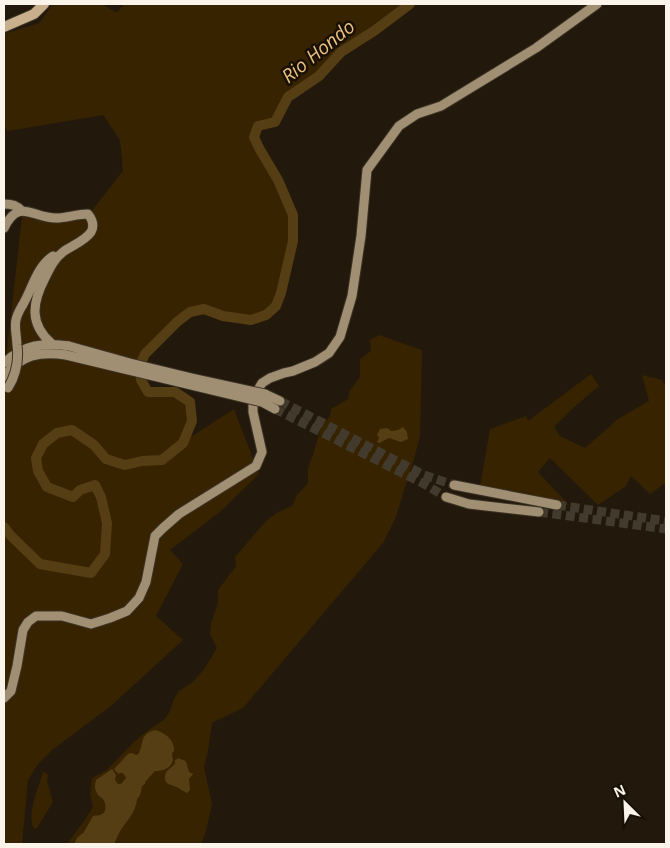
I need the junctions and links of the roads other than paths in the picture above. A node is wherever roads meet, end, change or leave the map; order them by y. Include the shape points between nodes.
1 (44, 4) edge
2 (597, 4) edge
3 (4, 27) edge
4 (4, 204) edge
5 (22, 210) junction
6 (4, 228) edge
7 (73, 246) junction
8 (52, 344) junction
9 (67, 351) junction
10 (4, 363) edge
11 (4, 377) edge
12 (6, 391) edge
13 (263, 398) junction
14 (280, 401) tunnel mouth
15 (275, 409) tunnel mouth
16 (456, 485) tunnel mouth
17 (448, 497) tunnel mouth
18 (557, 506) tunnel mouth
19 (535, 512) tunnel mouth
20 (4, 698) edge

1 - 3 main road via 34,14
2 - 20 main road via 536,48 441,106 417,114 399,126 367,170 352,296 340,338 329,353 315,362 262,383 253,398 262,452 256,466 179,514 155,536 146,582 128,611 91,624 62,616 36,616 28,622 22,630 11,691
4 - 5 main road via 18,206
5 - 6 main road via 12,216
5 - 7 main road via 54,218 88,214 92,230
7 - 8 main road via 54,261 34,306 39,329
7 - 12 main road, bridge via 50,258 41,268 18,313 14,323 18,345 16,370
8 - 9 main road
8 - 10 main road via 21,350
9 - 11 main road via 43,353 19,361
9 - 13 main road, bridge via 174,374
13 - 14 main road
13 - 15 main road
16 - 18 main road
17 - 19 main road via 469,504

